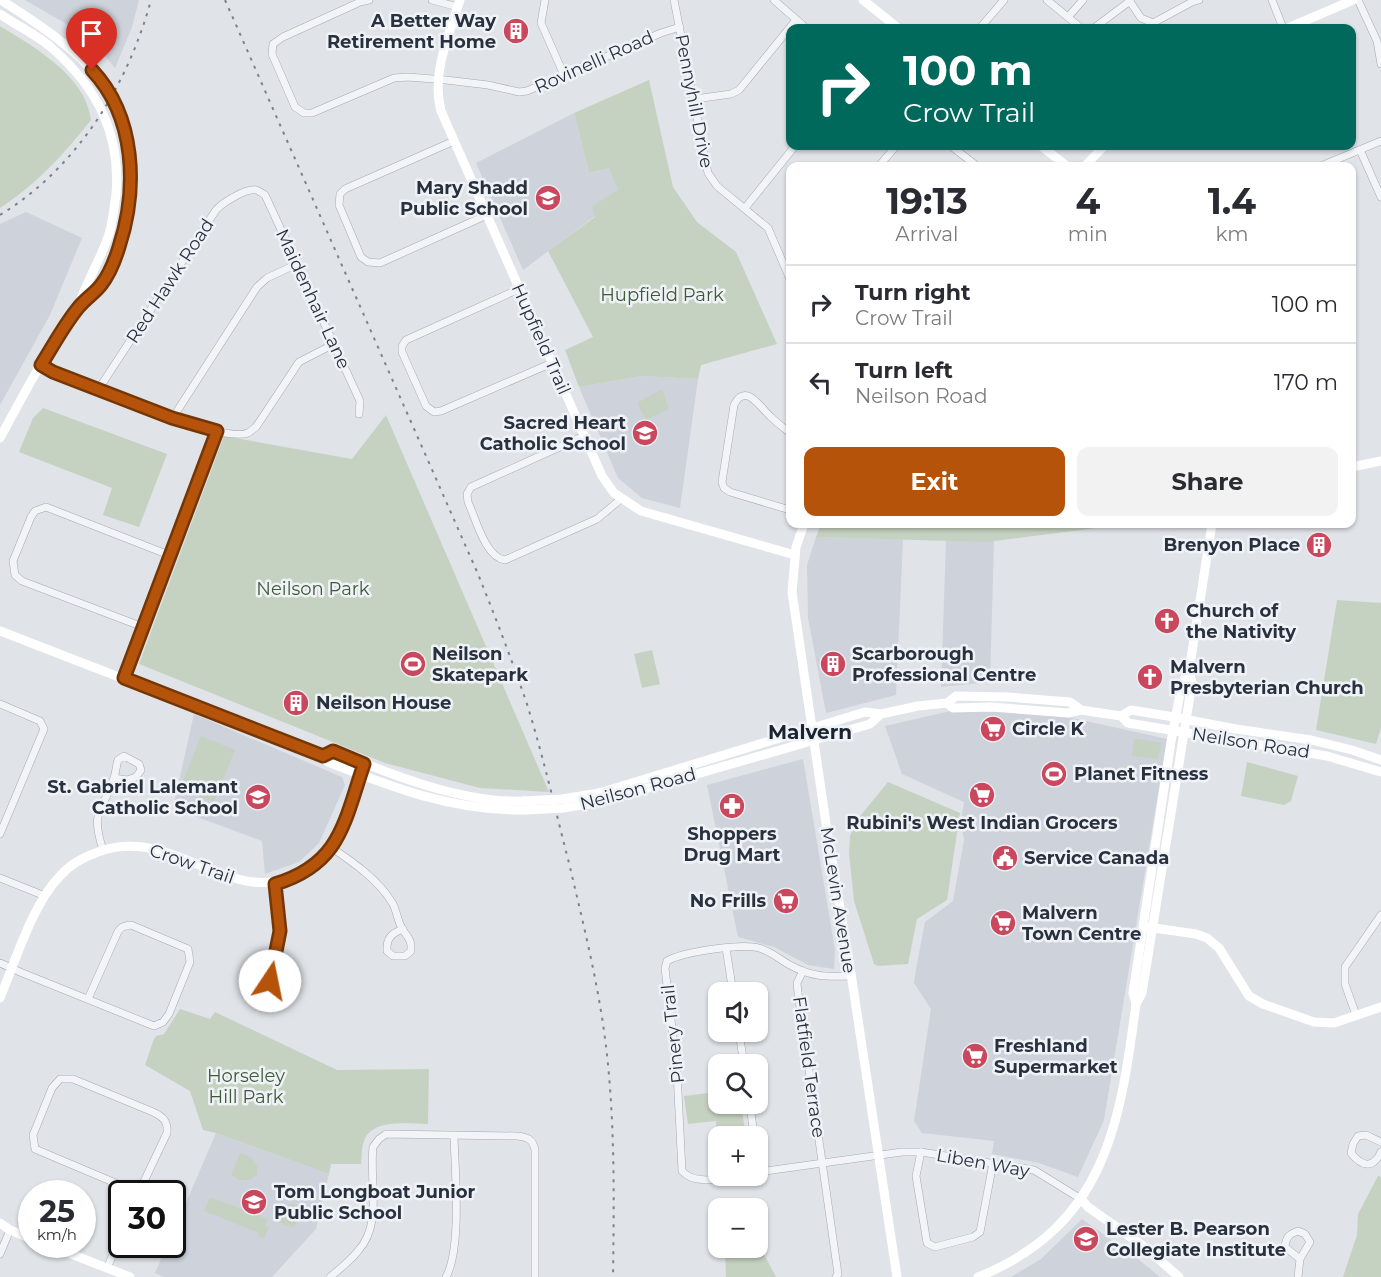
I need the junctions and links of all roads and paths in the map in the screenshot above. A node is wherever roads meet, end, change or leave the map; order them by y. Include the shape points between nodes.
1 (1, 0) edge
2 (369, 0) edge
3 (432, 0) edge
4 (545, 0) edge
5 (674, 0) edge
6 (774, 0) edge
7 (862, 0) edge
8 (1004, 0) edge
9 (1047, 0) edge
10 (1083, 0) edge
11 (1129, 0) edge
12 (1199, 0) edge
13 (1272, 0) edge
14 (1353, 0) edge
15 (1358, 0) edge
16 (459, 3) edge
17 (0, 14) edge
18 (1068, 17) junction
19 (796, 20) junction
20 (793, 24) edge
21 (801, 24) edge
22 (893, 24) edge
23 (984, 24) edge
24 (1076, 24) edge
25 (1099, 24) edge
26 (1281, 24) edge
27 (1297, 24) edge
28 (680, 27) junction
29 (786, 32) edge
30 (1381, 64) edge
31 (564, 75) junction
32 (438, 80) junction
33 (695, 99) junction
34 (454, 141) junction
35 (1381, 141) edge
36 (792, 150) edge
37 (893, 150) edge
38 (956, 150) edge
39 (1046, 150) edge
40 (1100, 150) edge
41 (1360, 150) junction
42 (882, 162) edge
43 (972, 162) edge
44 (1062, 162) edge
45 (1089, 162) edge
46 (1332, 162) edge
47 (256, 190) joint
48 (1381, 197) edge
49 (745, 208) junction
50 (487, 215) junction
51 (786, 260) edge
52 (297, 264) junction
53 (519, 289) junction
54 (78, 308) junction
55 (334, 344) junction
56 (552, 363) junction
57 (41, 365) junction
58 (98, 390) junction
59 (358, 414) dead end
60 (172, 418) junction
61 (786, 430) edge
62 (217, 431) junction
63 (584, 436) junction
64 (0, 438) edge
65 (1381, 461) edge
66 (1356, 466) edge
67 (621, 499) junction
68 (786, 509) edge
69 (803, 528) edge
70 (1211, 528) edge
71 (169, 555) junction
72 (795, 555) junction
73 (143, 627) junction
74 (0, 631) edge
75 (1189, 671) junction
76 (124, 678) junction
77 (1014, 698) junction
78 (947, 703) junction
79 (0, 704) edge
80 (1012, 708) junction
81 (1081, 710) junction
82 (1121, 716) junction
83 (1176, 718) junction
84 (1187, 720) junction
85 (1236, 729) junction
86 (1173, 731) junction
87 (813, 733) junction
88 (1183, 733) junction
89 (1234, 740) junction
90 (323, 756) junction
91 (1381, 760) edge
92 (364, 764) junction
93 (1381, 772) edge
94 (360, 775) junction
95 (114, 778) dead end
96 (524, 805) junction
97 (0, 834) edge
98 (332, 848) junction
99 (103, 850) junction
100 (0, 878) edge
101 (275, 884) junction
102 (45, 896) junction
103 (1381, 915) edge
104 (1148, 927) junction
105 (402, 929) dead end
106 (726, 948) junction
107 (0, 963) edge
108 (12, 969) junction
109 (802, 971) junction
110 (851, 976) junction
111 (270, 981) dead end
112 (731, 982) edge
113 (0, 998) edge
114 (88, 999) junction
115 (1381, 1007) edge
116 (1356, 1015) junction
117 (454, 1136) junction
118 (1381, 1142) edge
119 (921, 1152) junction
120 (1381, 1152) edge
121 (878, 1156) junction
122 (993, 1163) junction
123 (823, 1164) junction
124 (768, 1171) edge
125 (708, 1180) edge
126 (138, 1193) edge
127 (1081, 1199) junction
128 (0, 1223) edge
129 (10, 1230) junction
130 (18, 1233) edge
131 (0, 1254) edge
132 (81, 1258) edge
133 (111, 1258) edge
134 (1300, 1259) dead end
135 (107, 1268) junction
136 (130, 1277) edge
137 (330, 1277) edge
138 (446, 1277) edge
139 (535, 1277) edge
140 (836, 1277) edge
141 (897, 1277) edge
142 (978, 1277) edge
143 (1179, 1277) edge
144 (1298, 1277) edge

1 - 54 street via 63,41 95,73 116,104 127,136 131,179 122,237 102,285
2 - 32 street, Rovinelli Road via 275,42 272,54 295,107 312,113 394,78
3 - 16 street
4 - 31 street via 541,22
5 - 28 street, Pennyhill Drive
6 - 19 street
7 - 22 street
8 - 23 street
9 - 18 street
10 - 18 street
11 - 12 street via 1141,18 1152,23
11 - 25 street
13 - 26 street
14 - 27 street
15 - 30 street via 1377,41
16 - 32 street, Hupfield Trail
17 - 54 street via 52,48 80,75 112,135 118,171 110,232
18 - 24 street
19 - 20 street
19 - 21 street
28 - 31 street, Rovinelli Road
28 - 33 street, Pennyhill Drive
29 - 33 street via 740,90
31 - 32 street, Rovinelli Road via 527,92
32 - 34 street, Hupfield Trail via 438,100
33 - 49 street, Pennyhill Drive via 708,173 717,186
34 - 50 street, Hupfield Trail
34 - 50 street via 340,194 339,205 361,257 372,264 380,263
35 - 41 street
36 - 49 street
37 - 42 street
38 - 43 street
39 - 44 street
40 - 45 street
41 - 46 street
41 - 48 street
47 - 52 street, Maidenhair Lane via 265,195
47 - 58 street, Red Hawk Road via 227,201 216,210
49 - 51 street, Pennyhill Drive via 768,228
50 - 53 street, Hupfield Trail
52 - 55 street, Maidenhair Lane
52 - 60 street via 257,287
53 - 56 street, Hupfield Trail
53 - 56 street via 406,340 402,352 426,406 434,412 441,411
54 - 57 street
55 - 59 street, Maidenhair Lane via 360,401
55 - 62 street via 299,362 249,433
56 - 63 street, Hupfield Trail
57 - 58 street
57 - 64 street
58 - 60 street
60 - 62 street
61 - 68 street via 751,397 738,398 722,482 730,492
62 - 71 street
63 - 67 street, Hupfield Trail via 602,476
63 - 67 street via 471,487 468,502 490,550 505,560 597,519
65 - 66 street
67 - 72 street, Hupfield Trail via 640,510
69 - 72 street, McLevin Avenue
70 - 75 street
71 - 73 street
71 - 73 street via 46,507 31,517 13,561 15,575 22,581
72 - 87 street, McLevin Avenue via 792,592
73 - 76 street
74 - 76 street, Neilson Road
75 - 83 street via 1182,683
75 - 84 street via 1192,683
76 - 90 street, Neilson Road
77 - 78 street, Neilson Road via 956,696
77 - 80 street
77 - 81 street, Neilson Road via 1070,702
78 - 80 street, Neilson Road via 952,708
78 - 87 street, Neilson Road via 881,714 865,712
79 - 97 street via 40,721 44,729
80 - 81 street, Neilson Road via 1068,713
81 - 82 street, Neilson Road
82 - 83 street, Neilson Road via 1131,710
82 - 86 street, Neilson Road via 1128,723
83 - 84 street, Neilson Road
83 - 86 street
84 - 85 street, Neilson Road
84 - 88 street
85 - 89 street
85 - 91 street, Neilson Road via 1311,740
86 - 88 street, Neilson Road
86 - 104 street
87 - 96 street, Neilson Road, bridge via 600,797
87 - 110 street, McLevin Avenue
88 - 89 street, Neilson Road
88 - 104 street
89 - 93 street, Neilson Road via 1326,756
90 - 92 street, Neilson Road via 333,751
90 - 94 street, Neilson Road via 328,762
92 - 94 street, Crow Trail
92 - 96 street, Neilson Road via 440,790
94 - 96 street, Neilson Road via 445,803 476,808
94 - 98 street, Crow Trail
95 - 99 street via 96,820
98 - 101 street, Crow Trail via 309,869
98 - 105 street via 379,885
99 - 101 street, Crow Trail via 153,848 237,880
99 - 102 street, Crow Trail via 68,868
100 - 102 street
101 - 111 street via 280,931
102 - 108 street, Crow Trail
103 - 116 street via 1345,967 1344,980
104 - 116 street via 1203,936 1213,942 1249,996 1263,1004 1328,1024
104 - 127 street via 1142,993 1136,1004 1116,1123
106 - 109 street, Pinery Trail via 758,948
106 - 112 street
106 - 125 street, Pinery Trail via 675,956 665,968 678,1080 682,1171 690,1178
107 - 108 street
108 - 113 street, Crow Trail
108 - 114 street
109 - 110 street, Pinery Trail via 824,977
109 - 123 street, Flatfield Terrace via 798,993
110 - 121 street, McLevin Avenue
114 - 114 street via 159,1025 169,1014 190,962 188,949 131,925 122,927
115 - 116 street
117 - 137 street via 386,1134 379,1139 372,1156 370,1231 359,1251
117 - 138 street via 455,1239 453,1261
117 - 139 street via 517,1136 534,1144
118 - 120 street via 1358,1136 1352,1152 1366,1165 1377,1162
119 - 121 street, Liben Way
119 - 122 street, Liben Way
119 - 122 street via 916,1176 927,1243 935,1247 980,1232
121 - 123 street
121 - 141 street, McLevin Avenue
122 - 127 street, Liben Way via 1034,1170
123 - 124 street
123 - 140 street, Flatfield Terrace
126 - 126 street via 167,1133 165,1120 72,1078 60,1079 52,1088 33,1135 35,1149
127 - 142 street via 1035,1246 1005,1266
127 - 143 street
128 - 129 street
129 - 130 street
129 - 131 street
132 - 135 street
133 - 135 street
134 - 144 street
135 - 136 street

